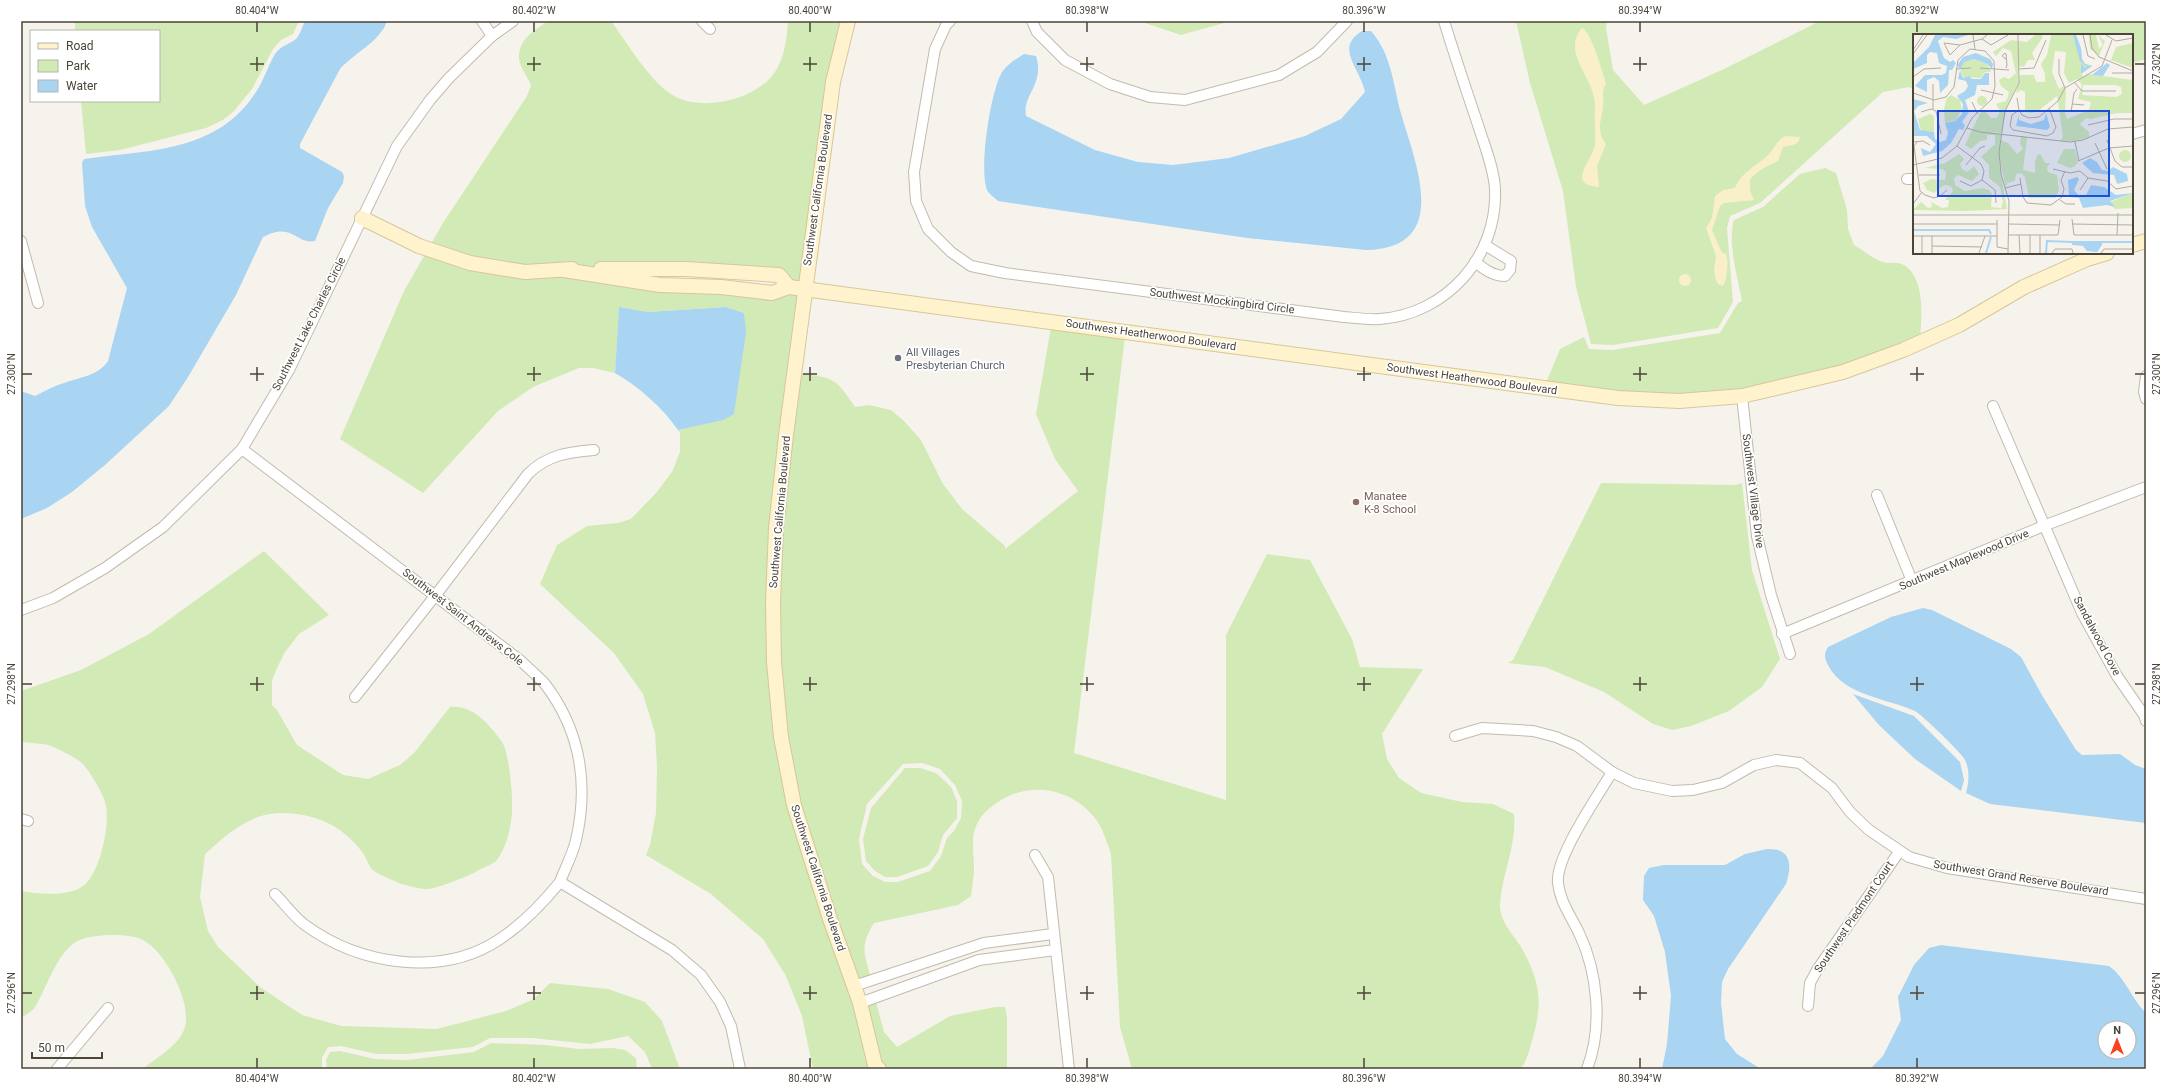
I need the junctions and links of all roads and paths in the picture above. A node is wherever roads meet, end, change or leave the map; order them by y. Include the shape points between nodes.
1 (482, 21) edge
2 (513, 21) edge
3 (702, 21) edge
4 (848, 21) edge
5 (950, 21) edge
6 (1032, 21) edge
7 (1347, 21) edge
8 (1444, 21) edge
9 (710, 29) dead end
10 (492, 36) junction
11 (2146, 130) edge
12 (2133, 134) edge
13 (362, 218) junction
14 (21, 241) edge
15 (2146, 241) edge
16 (1485, 245) junction
17 (2133, 245) edge
18 (2104, 254) edge
19 (1475, 262) junction
20 (676, 269) junction
21 (564, 270) junction
22 (676, 286) junction
23 (789, 287) junction
24 (804, 289) junction
25 (38, 303) dead end
26 (2146, 376) edge
27 (1742, 396) junction
28 (2146, 399) edge
29 (1993, 406) dead end
30 (242, 448) junction
31 (594, 450) dead end
32 (2146, 487) edge
33 (1877, 495) dead end
34 (2046, 525) junction
35 (1912, 581) junction
36 (435, 596) junction
37 (21, 610) edge
38 (1782, 634) junction
39 (1790, 654) dead end
40 (355, 697) dead end
41 (2146, 721) edge
42 (1455, 736) dead end
43 (1612, 772) junction
44 (1899, 852) junction
45 (1035, 855) dead end
46 (560, 882) junction
47 (275, 894) dead end
48 (2146, 899) edge
49 (1053, 934) junction
50 (1055, 950) junction
51 (854, 986) junction
52 (860, 1003) junction
53 (1808, 1006) dead end
54 (108, 1008) dead end
55 (875, 1068) edge
56 (57, 1069) edge
57 (740, 1069) edge
58 (1069, 1069) edge
59 (1587, 1069) edge

1 - 10 street
2 - 10 street, Southwest Lake Charles Circle
3 - 9 street
4 - 24 street, Southwest California Boulevard via 833,82
5 - 19 street, Southwest Mockingbird Circle via 935,49 914,172 916,201 928,229 951,252 971,266 1005,273 1336,316 1380,319 1411,313 1439,301
6 - 7 street via 1037,32 1065,60 1110,84 1150,97 1185,100 1279,75 1316,52
8 - 16 street, Southwest Mockingbird Circle via 1489,159 1495,188 1494,210
10 - 13 street, Southwest Lake Charles Circle via 430,100 397,146
11 - 12 street
13 - 21 street, Southwest Heatherwood Boulevard via 419,246 470,263 525,272
13 - 30 street, Southwest Lake Charles Circle via 289,370
14 - 25 street
15 - 17 street
16 - 19 street, Southwest Mockingbird Circle
16 - 19 street via 1511,261 1510,270 1505,276 1500,276
18 - 27 street, Southwest Heatherwood Boulevard via 2024,287 1959,325 1903,350 1843,372
20 - 21 street, Southwest Heatherwood Boulevard
20 - 22 street
20 - 23 street, Southwest Heatherwood Boulevard via 779,275
21 - 22 street, Southwest Heatherwood Boulevard
22 - 23 street, Southwest Heatherwood Boulevard via 721,287 772,293
23 - 24 street, Southwest Heatherwood Boulevard
24 - 27 street, Southwest Heatherwood Boulevard via 1618,398 1678,400
24 - 51 street, Southwest California Boulevard via 776,528 774,662 782,737 794,804
26 - 28 street
27 - 38 street, Southwest Village Drive via 1757,536
29 - 34 street, Sandalwood Cove
30 - 36 street, Southwest Saint Andrews Cole
30 - 37 street, Southwest Lake Charles Circle via 163,527 105,568 53,598
31 - 36 street via 560,454 535,466
32 - 34 street, Southwest Maplewood Drive
33 - 35 street
34 - 35 street, Southwest Maplewood Drive
34 - 41 street, Sandalwood Cove via 2082,613 2117,676
35 - 38 street, Southwest Maplewood Drive
36 - 40 street
36 - 46 street, Southwest Saint Andrews Cole via 521,661 544,683 562,709 572,731 581,762 583,802 576,841
38 - 39 street, Southwest Village Drive
42 - 43 street, Southwest Grand Reserve Boulevard via 1482,728 1533,731 1577,746
43 - 44 street, Southwest Grand Reserve Boulevard via 1634,783 1672,791 1693,790 1722,783 1754,765 1776,760 1800,763 1832,788 1850,812 1869,830
43 - 59 street via 1563,857 1558,882 1564,907 1579,933 1590,967 1596,998 1595,1034
44 - 48 street, Southwest Grand Reserve Boulevard via 1947,868
44 - 53 street, Southwest Piedmont Court via 1817,970 1810,983
45 - 49 street via 1048,878
46 - 47 street, Southwest Saint Andrews Cole via 541,905 499,940 474,952 442,960 417,962 375,958 357,953 304,924
46 - 57 street via 672,950 701,975 720,1002 731,1026
49 - 50 street
49 - 51 street via 984,943
50 - 52 street via 979,960
50 - 58 street
51 - 52 street, Southwest California Boulevard
52 - 55 street, Southwest California Boulevard
54 - 56 street

